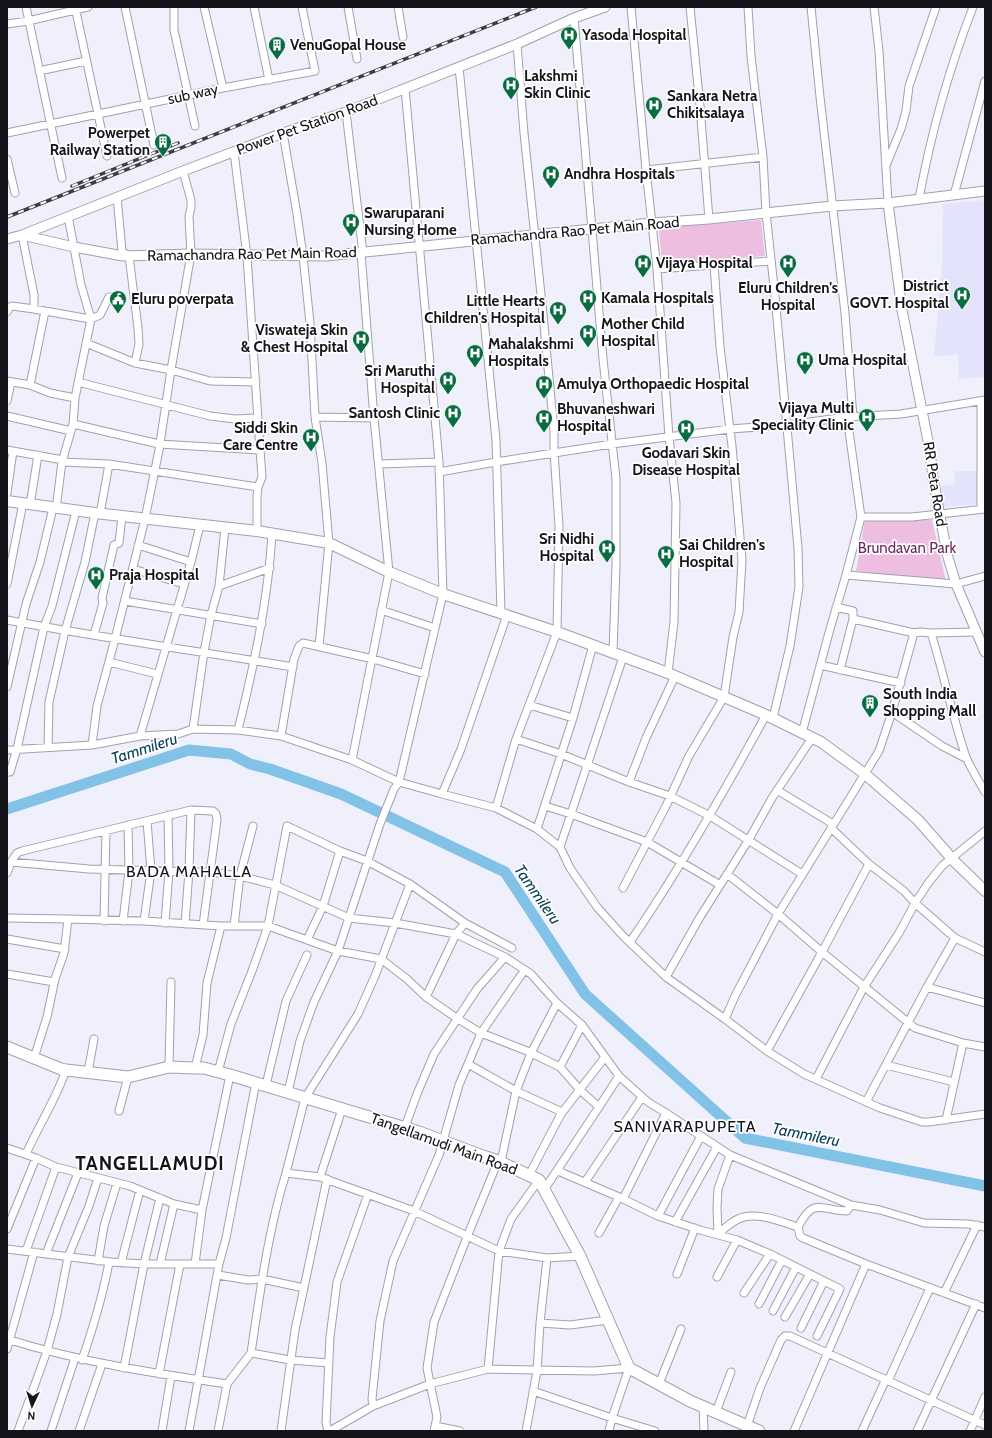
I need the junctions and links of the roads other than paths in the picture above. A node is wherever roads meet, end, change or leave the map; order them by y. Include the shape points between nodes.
1 (26, 7) edge
2 (88, 7) edge
3 (125, 7) edge
4 (174, 7) edge
5 (204, 7) edge
6 (254, 7) edge
7 (302, 7) edge
8 (348, 7) edge
9 (398, 7) edge
10 (605, 7) edge
11 (631, 7) edge
12 (690, 7) edge
13 (748, 7) edge
14 (811, 7) edge
15 (874, 7) edge
16 (936, 7) edge
17 (973, 7) edge
18 (75, 8) edge
19 (574, 18) junction
20 (28, 21) junction
21 (7, 24) edge
22 (403, 37) dead end
23 (517, 44) junction
24 (357, 59) dead end
25 (86, 61) junction
26 (458, 67) junction
27 (39, 71) junction
28 (269, 80) junction
29 (985, 81) edge
30 (223, 88) junction
31 (405, 88) junction
32 (188, 96) junction
33 (145, 104) junction
34 (346, 112) junction
35 (97, 113) junction
36 (50, 123) junction
37 (195, 126) dead end
38 (7, 133) edge
39 (283, 133) junction
40 (154, 145) dead end
41 (234, 152) junction
42 (107, 156) dead end
43 (763, 157) junction
44 (7, 159) edge
45 (704, 164) junction
46 (886, 165) junction
47 (646, 170) junction
48 (183, 171) junction
49 (62, 178) dead end
50 (985, 191) edge
51 (15, 193) dead end
52 (954, 195) junction
53 (117, 197) junction
54 (919, 199) junction
55 (888, 203) junction
56 (832, 206) junction
57 (766, 213) junction
58 (68, 216) junction
59 (709, 219) junction
60 (651, 223) junction
61 (593, 229) junction
62 (22, 235) junction
63 (535, 235) junction
64 (7, 239) edge
65 (476, 241) junction
66 (419, 246) junction
67 (74, 247) junction
68 (362, 253) junction
69 (190, 254) junction
70 (129, 256) junction
71 (247, 256) junction
72 (303, 256) junction
73 (771, 261) junction
74 (714, 265) junction
75 (657, 269) junction
76 (108, 297) dead end
77 (8, 309) edge
78 (34, 309) junction
79 (45, 310) junction
80 (90, 319) junction
81 (86, 343) junction
82 (135, 363) junction
83 (171, 370) junction
84 (9, 381) edge
85 (78, 382) junction
86 (256, 382) junction
87 (30, 386) junction
88 (75, 398) junction
89 (983, 400) edge
90 (7, 401) edge
91 (165, 404) junction
92 (922, 411) junction
93 (7, 416) edge
94 (315, 417) junction
95 (850, 417) junction
96 (258, 418) junction
97 (374, 418) junction
98 (787, 425) junction
99 (72, 428) junction
100 (730, 429) junction
101 (669, 437) junction
102 (159, 444) junction
103 (612, 444) junction
104 (10, 450) edge
105 (260, 450) junction
106 (554, 452) junction
107 (38, 455) junction
108 (62, 461) junction
109 (439, 462) junction
110 (496, 462) junction
111 (109, 464) junction
112 (379, 464) junction
113 (154, 472) junction
114 (439, 472) junction
115 (258, 487) junction
116 (7, 493) edge
117 (7, 501) edge
118 (27, 504) junction
119 (55, 508) junction
120 (983, 509) edge
121 (76, 511) junction
122 (98, 514) junction
123 (940, 514) junction
124 (122, 516) junction
125 (861, 517) junction
126 (145, 519) junction
127 (200, 525) junction
128 (225, 528) junction
129 (257, 531) junction
130 (272, 534) junction
131 (329, 544) junction
132 (138, 545) junction
133 (191, 562) junction
134 (270, 568) junction
135 (133, 569) junction
136 (389, 572) junction
137 (846, 575) junction
138 (985, 576) edge
139 (7, 584) edge
140 (184, 584) junction
141 (956, 584) junction
142 (219, 586) junction
143 (443, 594) junction
144 (125, 601) junction
145 (836, 607) junction
146 (176, 610) junction
147 (381, 610) junction
148 (504, 614) junction
149 (211, 615) junction
150 (853, 619) junction
151 (7, 620) edge
152 (22, 623) junction
153 (262, 624) junction
154 (44, 627) junction
155 (435, 628) junction
156 (65, 630) junction
157 (557, 632) junction
158 (976, 632) junction
159 (914, 633) junction
160 (931, 633) junction
161 (94, 635) junction
162 (115, 640) junction
163 (593, 645) junction
164 (165, 646) junction
165 (319, 646) junction
166 (204, 652) junction
167 (985, 652) edge
168 (614, 653) junction
169 (623, 657) junction
170 (373, 659) junction
171 (255, 661) junction
172 (109, 662) junction
173 (820, 665) junction
174 (293, 667) junction
175 (840, 670) junction
176 (157, 674) junction
177 (424, 674) junction
178 (671, 674) junction
179 (901, 683) junction
180 (7, 687) edge
181 (724, 697) junction
182 (529, 705) junction
183 (892, 712) junction
184 (769, 716) junction
185 (573, 718) junction
186 (193, 729) junction
187 (238, 730) junction
188 (802, 732) junction
189 (140, 736) junction
190 (281, 736) junction
191 (812, 738) junction
192 (516, 739) junction
193 (92, 745) junction
194 (48, 747) junction
195 (17, 749) junction
196 (7, 750) edge
197 (561, 754) junction
198 (967, 759) junction
199 (352, 760) junction
200 (588, 764) junction
201 (7, 772) edge
202 (865, 774) junction
203 (399, 782) junction
204 (629, 782) junction
205 (777, 790) junction
206 (985, 792) edge
207 (442, 794) junction
208 (670, 796) junction
209 (545, 806) junction
210 (496, 808) junction
211 (191, 810) junction
212 (571, 814) junction
213 (168, 815) junction
214 (710, 816) junction
215 (147, 820) junction
216 (128, 825) junction
217 (253, 826) dead end
218 (832, 826) junction
219 (537, 829) junction
220 (106, 831) junction
221 (985, 831) edge
222 (748, 841) junction
223 (647, 842) junction
224 (560, 847) junction
225 (340, 851) junction
226 (952, 859) junction
227 (367, 861) junction
228 (681, 861) junction
229 (11, 862) junction
230 (869, 864) junction
231 (106, 870) junction
232 (129, 871) junction
233 (151, 871) junction
234 (169, 871) junction
235 (189, 871) junction
236 (210, 872) junction
237 (7, 873) edge
238 (727, 874) junction
239 (802, 874) junction
240 (240, 876) junction
241 (410, 884) junction
242 (720, 885) junction
243 (275, 886) junction
244 (623, 888) dead end
245 (985, 891) edge
246 (915, 903) junction
247 (323, 906) junction
248 (778, 914) junction
249 (7, 918) edge
250 (349, 918) junction
251 (68, 919) junction
252 (104, 921) junction
253 (123, 921) junction
254 (144, 921) junction
255 (165, 923) junction
256 (395, 923) junction
257 (465, 923) junction
258 (185, 924) junction
259 (203, 925) junction
260 (222, 926) junction
261 (234, 926) junction
262 (268, 926) junction
263 (456, 934) junction
264 (955, 938) junction
265 (7, 939) edge
266 (307, 940) junction
267 (630, 942) junction
268 (512, 948) dead end
269 (65, 949) junction
270 (338, 951) junction
271 (822, 952) junction
272 (985, 952) edge
273 (307, 955) dead end
274 (505, 957) junction
275 (381, 959) junction
276 (525, 970) junction
277 (7, 974) edge
278 (666, 977) junction
279 (54, 982) junction
280 (171, 982) dead end
281 (864, 987) junction
282 (927, 987) junction
283 (426, 997) junction
284 (557, 1003) junction
285 (985, 1003) edge
286 (725, 1019) junction
287 (458, 1020) junction
288 (908, 1023) junction
289 (582, 1025) junction
290 (481, 1033) junction
291 (94, 1039) dead end
292 (963, 1043) junction
293 (7, 1047) edge
294 (985, 1047) edge
295 (767, 1051) junction
296 (531, 1053) junction
297 (605, 1057) junction
298 (34, 1058) junction
299 (468, 1064) junction
300 (886, 1065) junction
301 (560, 1067) junction
302 (169, 1068) junction
303 (195, 1068) junction
304 (66, 1070) junction
305 (88, 1072) junction
306 (218, 1072) junction
307 (230, 1075) junction
308 (619, 1076) junction
309 (128, 1077) junction
310 (816, 1079) junction
311 (954, 1082) junction
312 (261, 1084) junction
313 (580, 1090) junction
314 (516, 1091) junction
315 (288, 1092) junction
316 (642, 1097) junction
317 (305, 1098) junction
318 (866, 1102) junction
319 (599, 1107) junction
320 (342, 1109) junction
321 (119, 1111) dead end
322 (562, 1112) junction
323 (666, 1112) junction
324 (985, 1114) edge
325 (946, 1120) junction
326 (405, 1127) junction
327 (701, 1136) junction
328 (443, 1141) junction
329 (717, 1147) junction
330 (7, 1148) edge
331 (26, 1154) junction
332 (730, 1156) junction
333 (36, 1158) junction
334 (500, 1161) junction
335 (56, 1167) junction
336 (558, 1171) junction
337 (78, 1172) junction
338 (286, 1173) junction
339 (98, 1178) junction
340 (323, 1178) junction
341 (534, 1178) junction
342 (585, 1182) junction
343 (117, 1183) junction
344 (140, 1190) junction
345 (544, 1190) junction
346 (368, 1194) junction
347 (160, 1198) junction
348 (621, 1198) junction
349 (174, 1204) junction
350 (851, 1205) junction
351 (202, 1210) junction
352 (414, 1211) junction
353 (658, 1216) junction
354 (675, 1222) junction
355 (977, 1225) junction
356 (798, 1227) junction
357 (985, 1227) edge
358 (695, 1228) junction
359 (7, 1229) edge
360 (599, 1233) dead end
361 (718, 1234) junction
362 (467, 1236) junction
363 (737, 1240) junction
364 (7, 1249) edge
365 (26, 1251) junction
366 (499, 1251) junction
367 (34, 1252) junction
368 (46, 1254) junction
369 (770, 1254) junction
370 (580, 1256) junction
371 (68, 1257) junction
372 (547, 1258) junction
373 (782, 1260) junction
374 (98, 1261) junction
375 (109, 1262) junction
376 (121, 1263) junction
377 (144, 1264) junction
378 (160, 1264) junction
379 (180, 1264) junction
380 (195, 1264) junction
381 (220, 1264) junction
382 (866, 1264) junction
383 (796, 1267) junction
384 (218, 1274) junction
385 (677, 1274) dead end
386 (810, 1274) junction
387 (717, 1277) dead end
388 (262, 1279) junction
389 (824, 1282) junction
390 (304, 1288) junction
391 (930, 1288) junction
392 (840, 1289) junction
393 (744, 1293) dead end
394 (944, 1293) junction
395 (853, 1295) junction
396 (759, 1304) dead end
397 (976, 1304) junction
398 (985, 1308) edge
399 (773, 1311) dead end
400 (785, 1317) dead end
401 (608, 1320) junction
402 (540, 1322) junction
403 (801, 1328) dead end
404 (681, 1329) dead end
405 (817, 1336) dead end
406 (9, 1339) edge
407 (7, 1349) edge
408 (47, 1351) junction
409 (251, 1353) junction
410 (828, 1353) junction
411 (79, 1359) junction
412 (290, 1360) junction
413 (329, 1363) junction
414 (102, 1364) junction
415 (124, 1368) junction
416 (629, 1368) junction
417 (488, 1369) junction
418 (537, 1371) junction
419 (731, 1372) dead end
420 (159, 1374) junction
421 (171, 1376) junction
422 (199, 1380) junction
423 (887, 1380) junction
424 (227, 1384) junction
425 (430, 1384) junction
426 (659, 1384) junction
427 (533, 1392) junction
428 (985, 1397) edge
429 (931, 1400) junction
430 (373, 1406) junction
431 (704, 1407) junction
432 (716, 1412) junction
433 (612, 1418) junction
434 (975, 1420) junction
435 (985, 1425) edge
436 (747, 1426) junction
437 (434, 1428) edge
438 (18, 1431) edge
439 (50, 1431) edge
440 (79, 1431) edge
441 (162, 1431) edge
442 (189, 1431) edge
443 (218, 1431) edge
444 (281, 1431) edge
445 (329, 1431) edge
446 (460, 1431) edge
447 (526, 1431) edge
448 (608, 1431) edge
449 (654, 1431) edge
450 (704, 1431) edge
451 (759, 1431) edge
452 (794, 1431) edge
453 (862, 1431) edge
454 (917, 1431) edge
455 (970, 1431) edge

1 - 20 street
2 - 18 street
3 - 33 street
4 - 32 street via 174,30
5 - 30 street
6 - 28 street
7 - 28 street, sub way via 315,71
8 - 24 street
9 - 22 street
10 - 19 street, Power Pet Station Road
11 - 47 street
12 - 45 street
13 - 43 street
14 - 56 street
15 - 46 street
16 - 46 street via 909,86 901,129
17 - 54 street via 926,157
18 - 20 street
18 - 25 street
19 - 23 street, Power Pet Station Road
19 - 61 street
20 - 21 street
20 - 27 street
23 - 26 street, Power Pet Station Road
23 - 63 street
25 - 27 street
25 - 35 street
26 - 31 street, Power Pet Station Road
26 - 65 street
27 - 36 street
28 - 30 street, sub way
29 - 52 street
30 - 32 street, sub way
31 - 34 street, Power Pet Station Road
31 - 66 street
32 - 33 street, sub way
32 - 37 street
33 - 35 street, sub way
33 - 40 street
34 - 39 street, Power Pet Station Road
34 - 68 street
35 - 36 street, sub way
35 - 42 street
36 - 38 street, sub way
36 - 49 street
39 - 41 street, Power Pet Station Road
39 - 72 street
41 - 48 street, Power Pet Station Road
41 - 71 street
43 - 45 street
43 - 57 street
44 - 51 street
45 - 47 street
45 - 59 street
46 - 55 street
47 - 60 street
48 - 53 street, Power Pet Station Road
48 - 69 street via 191,200
50 - 52 street, Ramachandra Rao Pet Main Road
52 - 54 street, Ramachandra Rao Pet Main Road
53 - 58 street, Power Pet Station Road
53 - 70 street via 122,251
54 - 55 street, Ramachandra Rao Pet Main Road
55 - 56 street, Ramachandra Rao Pet Main Road
55 - 92 street, RR Peta Road via 902,310
56 - 57 street, Ramachandra Rao Pet Main Road
56 - 95 street via 845,313
57 - 59 street, Ramachandra Rao Pet Main Road
57 - 73 street
58 - 62 street, Power Pet Station Road
58 - 67 street
59 - 60 street, Ramachandra Rao Pet Main Road
60 - 61 street, Ramachandra Rao Pet Main Road
60 - 75 street
61 - 63 street, Ramachandra Rao Pet Main Road
61 - 103 street
62 - 64 street, Power Pet Station Road
62 - 67 street, Ramachandra Rao Pet Main Road
62 - 78 street via 34,295
63 - 65 street, Ramachandra Rao Pet Main Road
63 - 106 street
65 - 66 street, Ramachandra Rao Pet Main Road
65 - 110 street
66 - 68 street, Ramachandra Rao Pet Main Road
66 - 109 street
67 - 70 street, Ramachandra Rao Pet Main Road
67 - 80 street
68 - 72 street, Ramachandra Rao Pet Main Road
68 - 97 street
69 - 70 street, Ramachandra Rao Pet Main Road
69 - 71 street, Ramachandra Rao Pet Main Road
69 - 83 street
70 - 82 street via 139,344
71 - 72 street, Ramachandra Rao Pet Main Road
71 - 86 street
72 - 94 street via 310,322
73 - 74 street
73 - 98 street
74 - 75 street
74 - 100 street
75 - 101 street
76 - 80 street via 100,315
77 - 78 street via 12,306
78 - 79 street
79 - 80 street
79 - 87 street
80 - 81 street
81 - 82 street
81 - 85 street
82 - 83 street
83 - 86 street via 210,381
83 - 91 street
84 - 87 street
84 - 90 street
85 - 88 street
85 - 91 street
86 - 96 street
87 - 88 street
88 - 99 street
89 - 92 street
89 - 120 street
91 - 96 street via 210,416
91 - 102 street
92 - 95 street
92 - 123 street, RR Peta Road
93 - 99 street
94 - 97 street
94 - 131 street
95 - 98 street
95 - 125 street
96 - 105 street
97 - 112 street
98 - 100 street
98 - 184 street via 799,587 790,646
99 - 102 street
99 - 108 street
100 - 101 street
100 - 181 street via 742,560 739,612
101 - 103 street
101 - 178 street via 676,503
102 - 105 street
102 - 113 street
103 - 106 street
103 - 168 street via 617,505
104 - 107 street
104 - 116 street
105 - 115 street via 262,477
106 - 110 street
106 - 157 street via 559,526
107 - 108 street
107 - 118 street
108 - 111 street
108 - 119 street
109 - 112 street
109 - 114 street
110 - 114 street
110 - 148 street
111 - 113 street
111 - 122 street
112 - 136 street
113 - 115 street
113 - 126 street
114 - 143 street
115 - 129 street
117 - 118 main road
118 - 119 main road
118 - 139 street
119 - 121 main road
119 - 152 street
120 - 123 street
121 - 122 main road
121 - 154 street via 52,606
122 - 124 main road
122 - 156 street
123 - 125 street
123 - 141 street, RR Peta Road via 947,554
124 - 126 main road
124 - 161 street via 119,543 114,546
125 - 137 street
126 - 127 main road
126 - 132 street
127 - 128 main road
127 - 133 street
128 - 129 main road
128 - 142 street
129 - 130 main road
130 - 131 main road
130 - 134 street
131 - 136 main road
131 - 165 street
132 - 133 street
132 - 135 street
133 - 140 street
134 - 142 street
134 - 153 street
135 - 140 street
135 - 144 street
136 - 143 main road
136 - 147 street
137 - 141 street
137 - 145 street
138 - 141 street
140 - 146 street
141 - 158 street, RR Peta Road
142 - 149 street
143 - 148 main road
143 - 155 street
144 - 146 street
144 - 162 street
145 - 150 street via 853,611
145 - 173 street
146 - 149 street
146 - 164 street
147 - 155 street
147 - 170 street
148 - 157 main road
148 - 207 street via 461,749
149 - 153 street
149 - 166 street
150 - 159 street
150 - 175 street
151 - 152 street
152 - 154 street
152 - 180 street
153 - 171 street
154 - 156 street
154 - 195 street
155 - 177 street
156 - 161 street
156 - 194 street via 48,702
157 - 163 main road
157 - 182 street
158 - 160 street
158 - 167 street, RR Peta Road
159 - 160 street
159 - 179 street
160 - 198 street
161 - 162 street
162 - 164 street
162 - 172 street
163 - 168 main road
163 - 185 street
164 - 166 street
164 - 176 street
165 - 170 street
165 - 174 street via 301,644 296,652
166 - 171 street
166 - 186 street
168 - 169 main road
169 - 178 main road
169 - 200 street
170 - 177 street
170 - 199 street
171 - 174 street
171 - 187 street
172 - 176 street
172 - 193 street via 97,706
173 - 175 street
173 - 188 street
174 - 190 street
175 - 179 street
176 - 189 street
177 - 203 street
178 - 181 main road
178 - 204 street
179 - 183 street
181 - 184 main road
181 - 208 street via 689,756
182 - 185 street
182 - 192 street
183 - 198 street via 942,746
183 - 202 street via 879,751
184 - 188 main road
184 - 214 street
185 - 197 street
186 - 187 street
186 - 189 street via 178,734
187 - 190 street
188 - 191 main road
189 - 193 street
190 - 199 street
191 - 202 main road
191 - 205 street
192 - 197 street
192 - 210 street
193 - 194 street
194 - 195 street
195 - 196 street
195 - 201 street via 10,772
197 - 200 street
197 - 209 street
198 - 206 street
199 - 203 street
200 - 204 street
200 - 212 street
202 - 218 street
202 - 226 main road via 918,820
203 - 207 street
203 - 227 street via 394,789
204 - 208 street
205 - 218 street
205 - 222 street
207 - 210 street
208 - 214 street
208 - 223 street
209 - 212 street
209 - 219 street
210 - 219 street
211 - 213 street
211 - 235 street
211 - 236 street via 213,811 216,814
212 - 223 street
212 - 224 street
213 - 215 street
213 - 234 street
214 - 222 street
214 - 228 street
215 - 216 street
215 - 233 street
216 - 220 street
216 - 232 street
217 - 240 street
218 - 230 street
218 - 239 street
219 - 224 street
220 - 229 street via 22,851 16,853
220 - 231 street
221 - 226 street
222 - 238 street
222 - 239 street
223 - 228 street
223 - 244 street
224 - 267 street via 570,868 597,907
225 - 227 street
225 - 243 street via 287,826
225 - 247 street
226 - 245 main road
226 - 246 street via 942,866
227 - 241 street
227 - 250 street
228 - 242 street
228 - 267 street via 654,908
229 - 231 street
229 - 237 street
230 - 246 street via 904,891
230 - 271 street
231 - 232 street
231 - 252 street
232 - 233 street
232 - 253 street
233 - 234 street
233 - 254 street
234 - 235 street
234 - 255 street
235 - 236 street
235 - 258 street
236 - 240 street
236 - 259 street
238 - 242 street
238 - 248 street
239 - 248 street
240 - 243 street
240 - 261 street
241 - 256 street
241 - 257 street
242 - 278 street
243 - 247 street
243 - 262 street
246 - 264 street
246 - 281 street
247 - 250 street
247 - 266 street
248 - 271 street
248 - 286 street
249 - 251 street
250 - 256 street
250 - 270 street
251 - 252 street
251 - 269 street
252 - 253 street
253 - 254 street
254 - 255 street
255 - 258 street
256 - 263 street
256 - 275 street
257 - 263 street
257 - 268 street
258 - 259 street
259 - 260 street
260 - 261 street
260 - 303 street via 207,983 203,1036
261 - 262 street
262 - 266 street
262 - 306 street via 232,1024
263 - 274 street
263 - 283 street
264 - 272 street
264 - 282 street
265 - 269 street
266 - 270 street
267 - 278 street
269 - 279 street
270 - 275 street
270 - 315 street via 314,1002 300,1041
271 - 281 street
271 - 295 street
273 - 312 street via 286,1001
274 - 276 street
274 - 287 street via 478,989
275 - 283 street
275 - 317 street via 358,1014
276 - 284 street
276 - 290 street
277 - 279 street
278 - 286 street
279 - 298 street via 47,1017
280 - 302 street
281 - 288 street
281 - 310 street
282 - 285 street
282 - 288 street
283 - 287 street
284 - 289 street
284 - 296 street
286 - 295 street
287 - 290 street
287 - 326 street via 434,1054
288 - 292 street via 915,1028
288 - 300 street
289 - 297 street
289 - 301 street
290 - 296 street
290 - 299 street
291 - 305 street
292 - 294 street
292 - 311 street
293 - 298 main road, Tangellamudi Main Road
295 - 310 street
296 - 301 street
296 - 314 street
297 - 308 street
297 - 313 street
298 - 304 main road, Tangellamudi Main Road
299 - 314 street
299 - 328 street via 459,1085
300 - 311 street
300 - 318 street
301 - 313 street
302 - 303 main road, Tangellamudi Main Road
302 - 309 main road, Tangellamudi Main Road
303 - 306 main road, Tangellamudi Main Road
304 - 305 main road, Tangellamudi Main Road
304 - 331 street via 55,1098
305 - 309 main road, Tangellamudi Main Road
306 - 307 main road, Tangellamudi Main Road
307 - 312 main road, Tangellamudi Main Road
307 - 351 street
308 - 316 street
308 - 319 street
309 - 321 street
310 - 318 street
311 - 325 street
312 - 315 main road, Tangellamudi Main Road
312 - 381 street
313 - 319 street
313 - 322 street
314 - 322 street
314 - 334 street
315 - 317 main road, Tangellamudi Main Road
316 - 323 street
316 - 342 street
317 - 320 main road, Tangellamudi Main Road
317 - 338 street
318 - 325 street via 922,1122
319 - 336 street
320 - 326 main road, Tangellamudi Main Road
320 - 340 street
322 - 341 street
323 - 327 street
323 - 348 street
324 - 325 street
326 - 328 main road, Tangellamudi Main Road
327 - 329 street
327 - 353 street
328 - 334 main road, Tangellamudi Main Road
328 - 352 street
329 - 332 street
329 - 354 street
330 - 331 street
331 - 333 street
332 - 350 street
332 - 361 street via 718,1188
333 - 335 street
333 - 359 street
334 - 341 main road, Tangellamudi Main Road
334 - 362 street
335 - 337 street
335 - 365 street
336 - 342 street
336 - 345 street
337 - 339 street
337 - 368 street
338 - 340 street
338 - 388 street via 278,1199
339 - 343 street
339 - 371 street
340 - 346 street
340 - 390 street
341 - 345 main road
341 - 366 street via 511,1219
342 - 348 street
343 - 344 street
343 - 374 street via 104,1226
344 - 347 street
344 - 376 street
345 - 370 main road
346 - 352 street
346 - 413 street via 337,1282
347 - 349 street
347 - 377 street
348 - 353 street
348 - 360 street
349 - 351 street
349 - 378 street
350 - 355 street via 880,1210 924,1223
350 - 356 street via 846,1211 835,1211 821,1206 814,1208 806,1213
351 - 380 street
352 - 362 street
352 - 430 street via 393,1261 380,1321
353 - 354 street
354 - 358 street
355 - 357 street
355 - 394 street
356 - 361 street via 778,1220 756,1216 743,1217
356 - 382 street via 803,1238
358 - 361 street
358 - 385 street
361 - 363 street
362 - 366 street
362 - 425 street via 434,1322 427,1368
363 - 369 street
363 - 387 street
364 - 365 street
365 - 367 street
366 - 372 street
366 - 417 street
367 - 368 street
367 - 406 street
368 - 371 street
369 - 373 street
369 - 393 street
370 - 372 street
370 - 401 main road
371 - 374 street
371 - 408 street
372 - 402 street
373 - 383 street
373 - 396 street
374 - 375 street
375 - 376 street
375 - 411 street via 100,1301
376 - 377 street
377 - 378 street
377 - 415 street
378 - 379 street
379 - 380 street
379 - 420 street
380 - 381 street
381 - 384 street
382 - 391 street
382 - 395 street
383 - 386 street
383 - 399 street
384 - 388 street via 248,1280
384 - 422 street
386 - 389 street
386 - 400 street
388 - 390 street
388 - 409 street
389 - 392 street
389 - 403 street
390 - 412 street
391 - 394 street
391 - 423 street
392 - 395 street
392 - 405 street
394 - 397 street
395 - 410 street
397 - 398 street
397 - 429 street
401 - 402 street via 570,1325
401 - 416 main road
402 - 418 street
404 - 426 street
406 - 407 street
406 - 408 street
408 - 411 street
408 - 438 street
409 - 412 street
409 - 424 street
410 - 423 street
410 - 436 street via 785,1336 760,1388
410 - 452 street
411 - 414 street
411 - 439 street
412 - 413 street
412 - 444 street
413 - 445 street via 326,1423
414 - 415 street
414 - 440 street
415 - 420 street
416 - 418 street
416 - 426 main road
416 - 433 street
417 - 418 street
417 - 425 street
418 - 427 street
419 - 432 street
420 - 421 street
421 - 422 street
421 - 441 street
422 - 424 street
422 - 442 street
423 - 429 street
423 - 453 street
424 - 443 street
425 - 430 street
425 - 437 street via 437,1417
426 - 431 main road
427 - 433 street
427 - 447 street
428 - 434 street
429 - 434 street
429 - 454 street
430 - 445 street
431 - 432 main road
431 - 450 street
432 - 436 main road
433 - 448 street
433 - 449 street
434 - 435 street
434 - 455 street
436 - 451 main road
437 - 446 street

